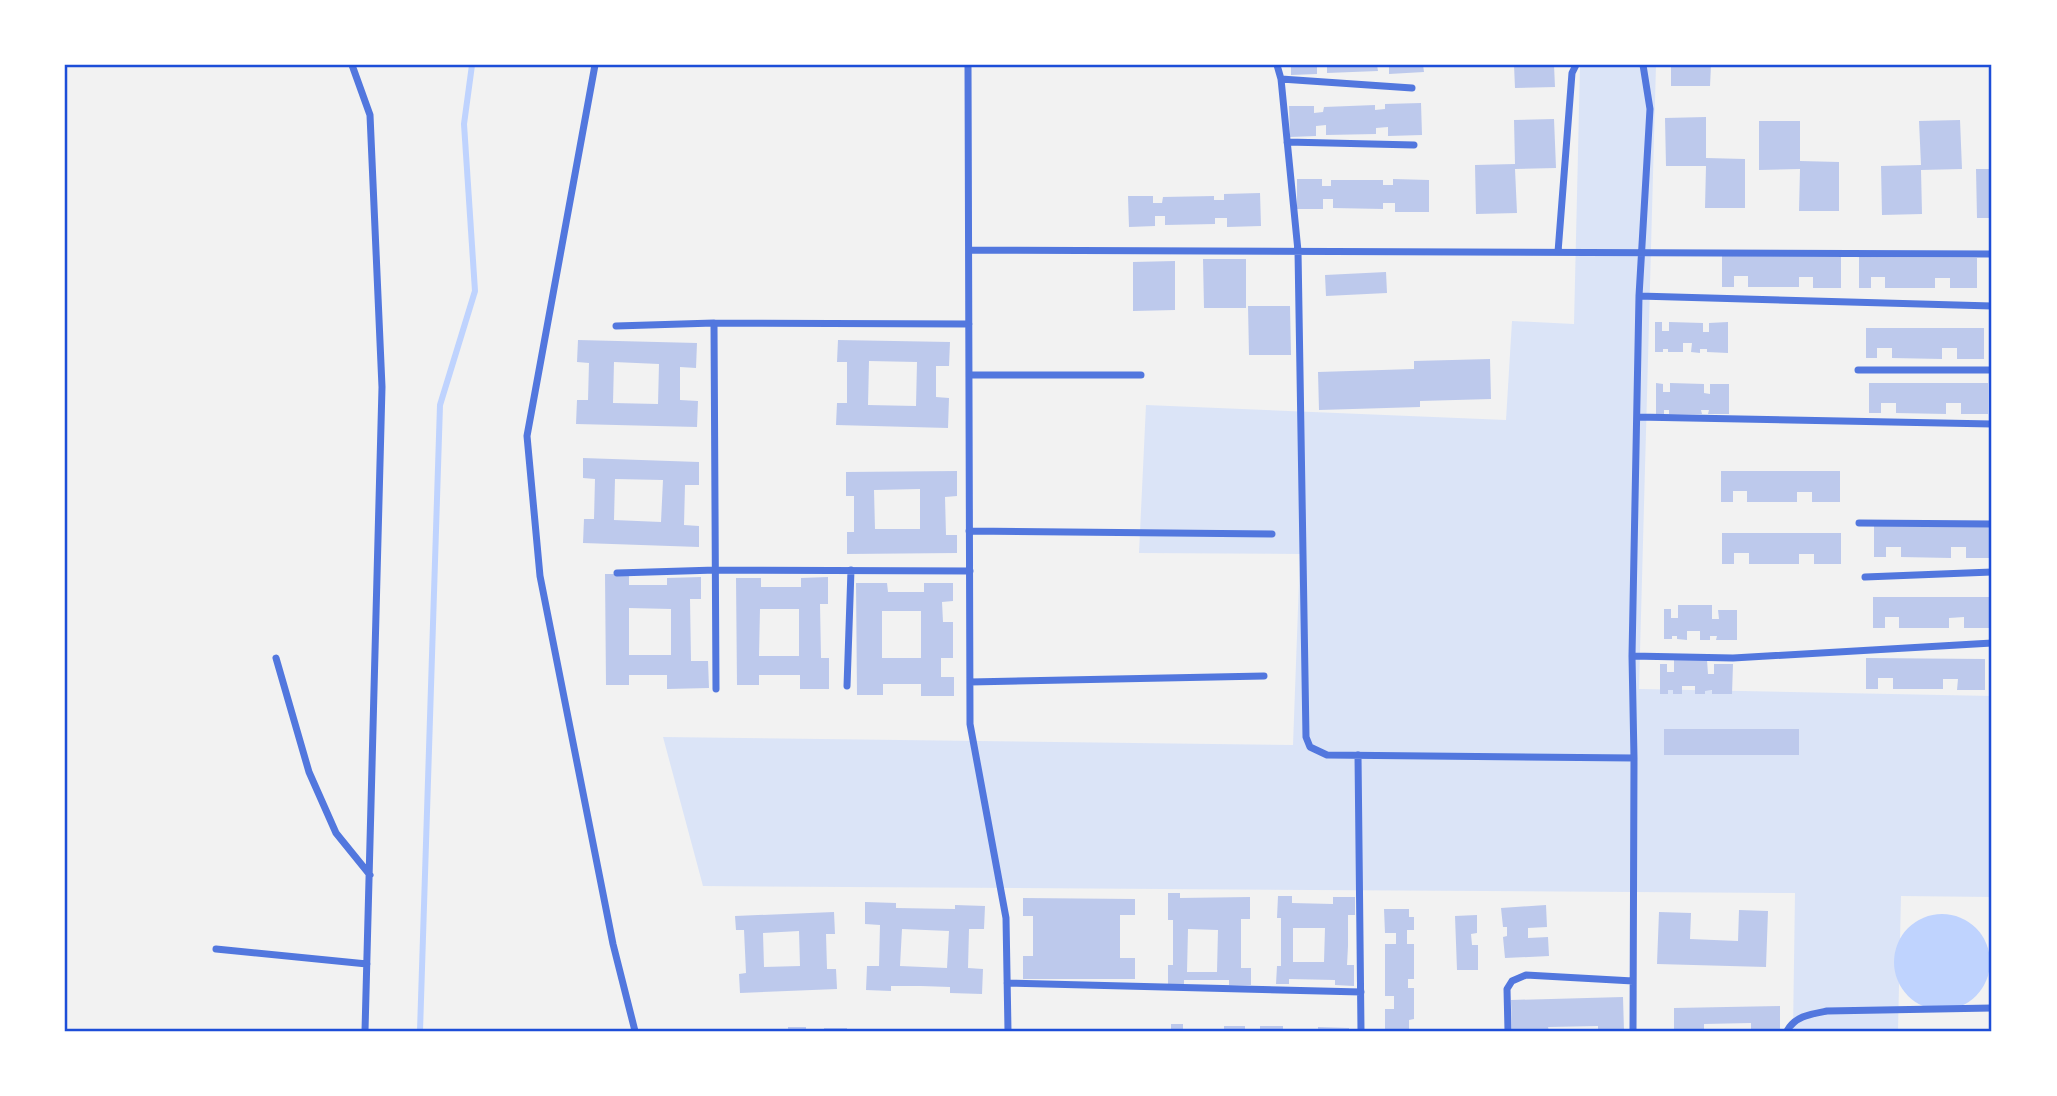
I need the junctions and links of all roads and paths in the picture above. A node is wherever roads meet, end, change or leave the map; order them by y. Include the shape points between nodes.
1 (352, 65) edge
2 (596, 65) edge
3 (968, 65) edge
4 (1277, 65) edge
5 (1576, 65) edge
6 (1643, 65) edge
7 (1281, 79) junction
8 (1412, 88) dead end
9 (1287, 142) junction
10 (1414, 145) dead end
11 (969, 250) junction
12 (1298, 251) junction
13 (1558, 252) junction
14 (1642, 252) junction
15 (1992, 254) edge
16 (1639, 296) junction
17 (1992, 306) edge
18 (714, 323) junction
19 (969, 324) junction
20 (616, 326) dead end
21 (1858, 370) dead end
22 (1992, 370) edge
23 (969, 375) junction
24 (1141, 375) dead end
25 (1637, 417) junction
26 (1992, 424) edge
27 (1859, 523) dead end
28 (1992, 524) edge
29 (969, 531) junction
30 (1272, 534) dead end
31 (716, 570) junction
32 (851, 570) junction
33 (970, 570) junction
34 (1992, 572) edge
35 (617, 573) dead end
36 (1864, 577) dead end
37 (1992, 643) edge
38 (1632, 656) junction
39 (276, 658) dead end
40 (1264, 676) dead end
41 (970, 682) junction
42 (847, 685) dead end
43 (716, 689) dead end
44 (1358, 755) junction
45 (1634, 758) junction
46 (370, 875) junction
47 (216, 949) dead end
48 (367, 964) junction
49 (1633, 981) junction
50 (1007, 982) junction
51 (1361, 992) junction
52 (1992, 1008) edge
53 (365, 1031) edge
54 (635, 1031) edge
55 (1008, 1031) edge
56 (1361, 1031) edge
57 (1507, 1031) edge
58 (1633, 1031) edge
59 (1787, 1031) edge

1 - 46 street via 370,115 382,387
2 - 54 street via 527,436 540,576 613,944
3 - 11 street
4 - 7 street
5 - 13 street
6 - 14 street via 1650,109
7 - 8 street
7 - 9 street
9 - 10 street
9 - 12 street
11 - 12 street
11 - 19 street
12 - 13 street
12 - 44 street via 1306,737 1310,747 1327,755
13 - 14 street
14 - 15 street
14 - 16 street
16 - 17 street
16 - 25 street
18 - 19 street
18 - 20 street
18 - 31 street
19 - 23 street
21 - 22 street
23 - 24 street
23 - 29 street
25 - 26 street
25 - 38 street
27 - 28 street
29 - 30 street
29 - 33 street
31 - 32 street
31 - 35 street
31 - 43 street
32 - 33 street
32 - 42 street
33 - 41 street
34 - 36 street
37 - 38 street via 1733,658
38 - 45 street
39 - 46 street via 309,772 336,834
40 - 41 street
41 - 50 street via 970,724 1006,918
44 - 45 street
44 - 51 street
45 - 49 street
46 - 48 street
47 - 48 street
48 - 53 street
49 - 57 street via 1525,975 1507,989
49 - 58 street
50 - 51 street
50 - 55 street
51 - 56 street
52 - 59 street via 1827,1011 1796,1020

